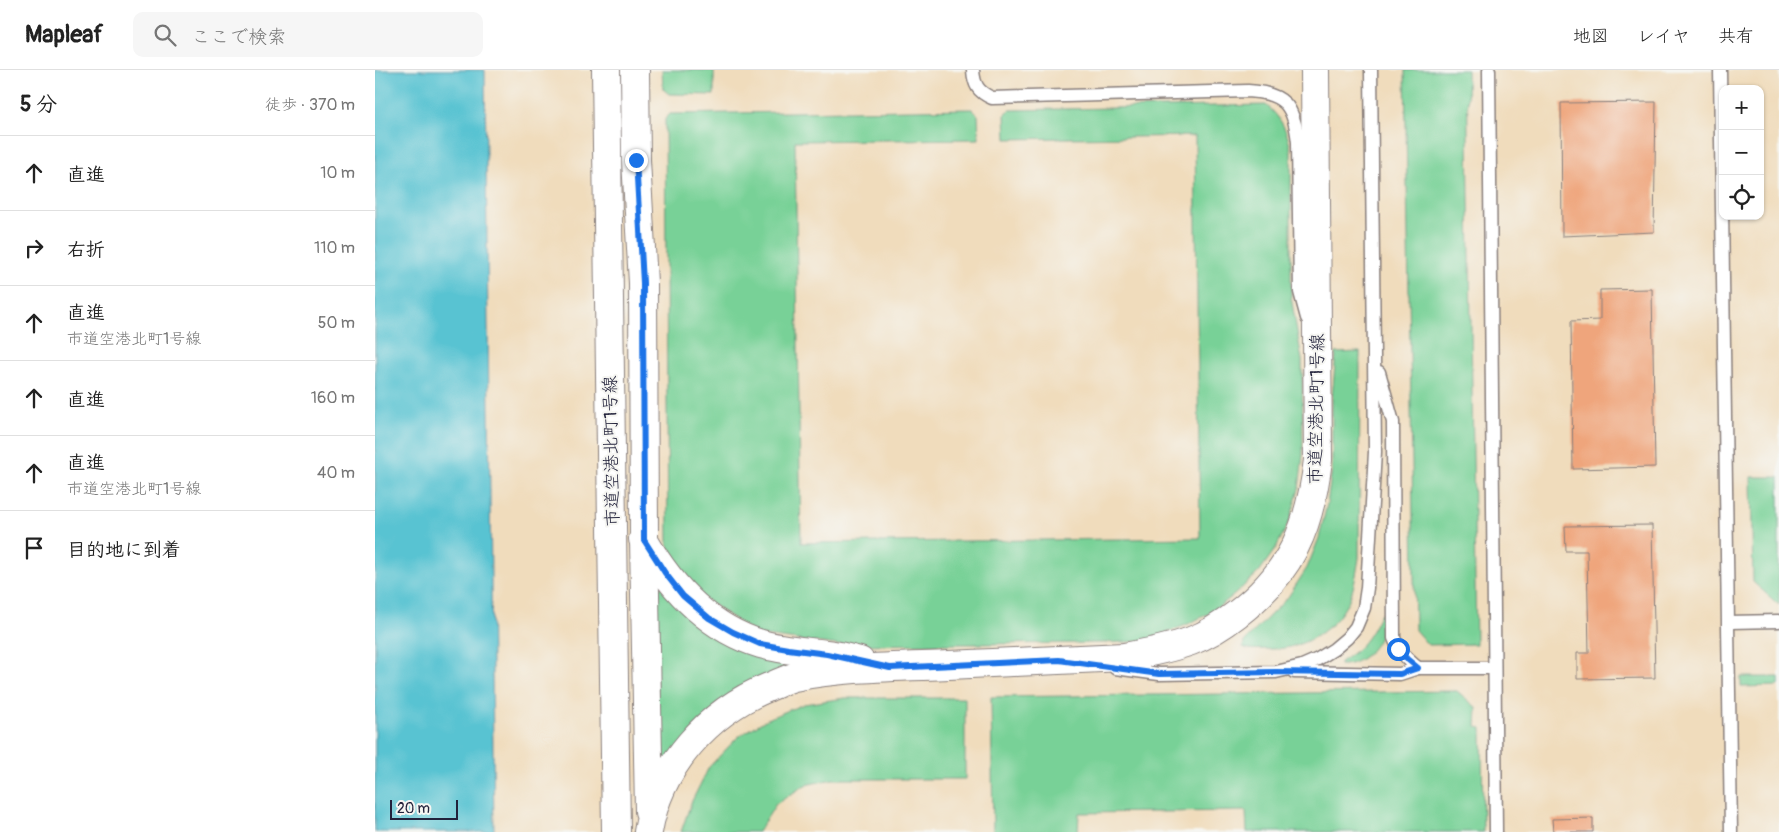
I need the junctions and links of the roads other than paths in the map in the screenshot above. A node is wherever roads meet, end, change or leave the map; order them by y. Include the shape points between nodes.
1 (606, 70) edge
2 (635, 70) edge
3 (973, 70) edge
4 (1315, 70) edge
5 (1371, 70) edge
6 (1489, 70) edge
7 (1720, 70) edge
8 (607, 200) junction
9 (1317, 353) junction
10 (1375, 355) junction
11 (644, 540) junction
12 (1779, 621) edge
13 (1729, 622) junction
14 (1059, 660) junction
15 (890, 668) junction
16 (1418, 668) junction
17 (1494, 668) junction
18 (1276, 672) junction
19 (649, 828) edge
20 (616, 832) edge
21 (1496, 832) edge
22 (1731, 832) edge

1 - 8 street, 市道空港北町1号線
2 - 11 street via 643,283
3 - 9 lane via 976,88 992,98 1248,91 1262,92 1283,101 1296,123 1300,292
4 - 9 street, 市道空港北町1号線
5 - 10 lane
6 - 17 lane
7 - 13 lane
8 - 11 street via 625,342 625,475 633,517
8 - 20 street, 市道空港北町1号線
9 - 14 street, 市道空港北町1号線 via 1318,460 1314,493 1305,525 1291,556 1273,582 1223,625 1193,641 1124,657
10 - 16 lane via 1393,422 1394,638 1398,649
10 - 18 lane via 1375,452 1364,608 1356,627 1334,649 1302,666
11 - 15 street via 683,596 709,618 733,632 760,644
11 - 19 street
12 - 13 lane
13 - 22 lane
14 - 15 street, 市道空港北町1号線
14 - 18 lane via 1159,674
15 - 19 street, 市道空港北町1号線 via 792,678 754,693 723,711 695,737 673,767 657,798
16 - 17 lane
16 - 18 lane via 1400,674
17 - 21 lane

